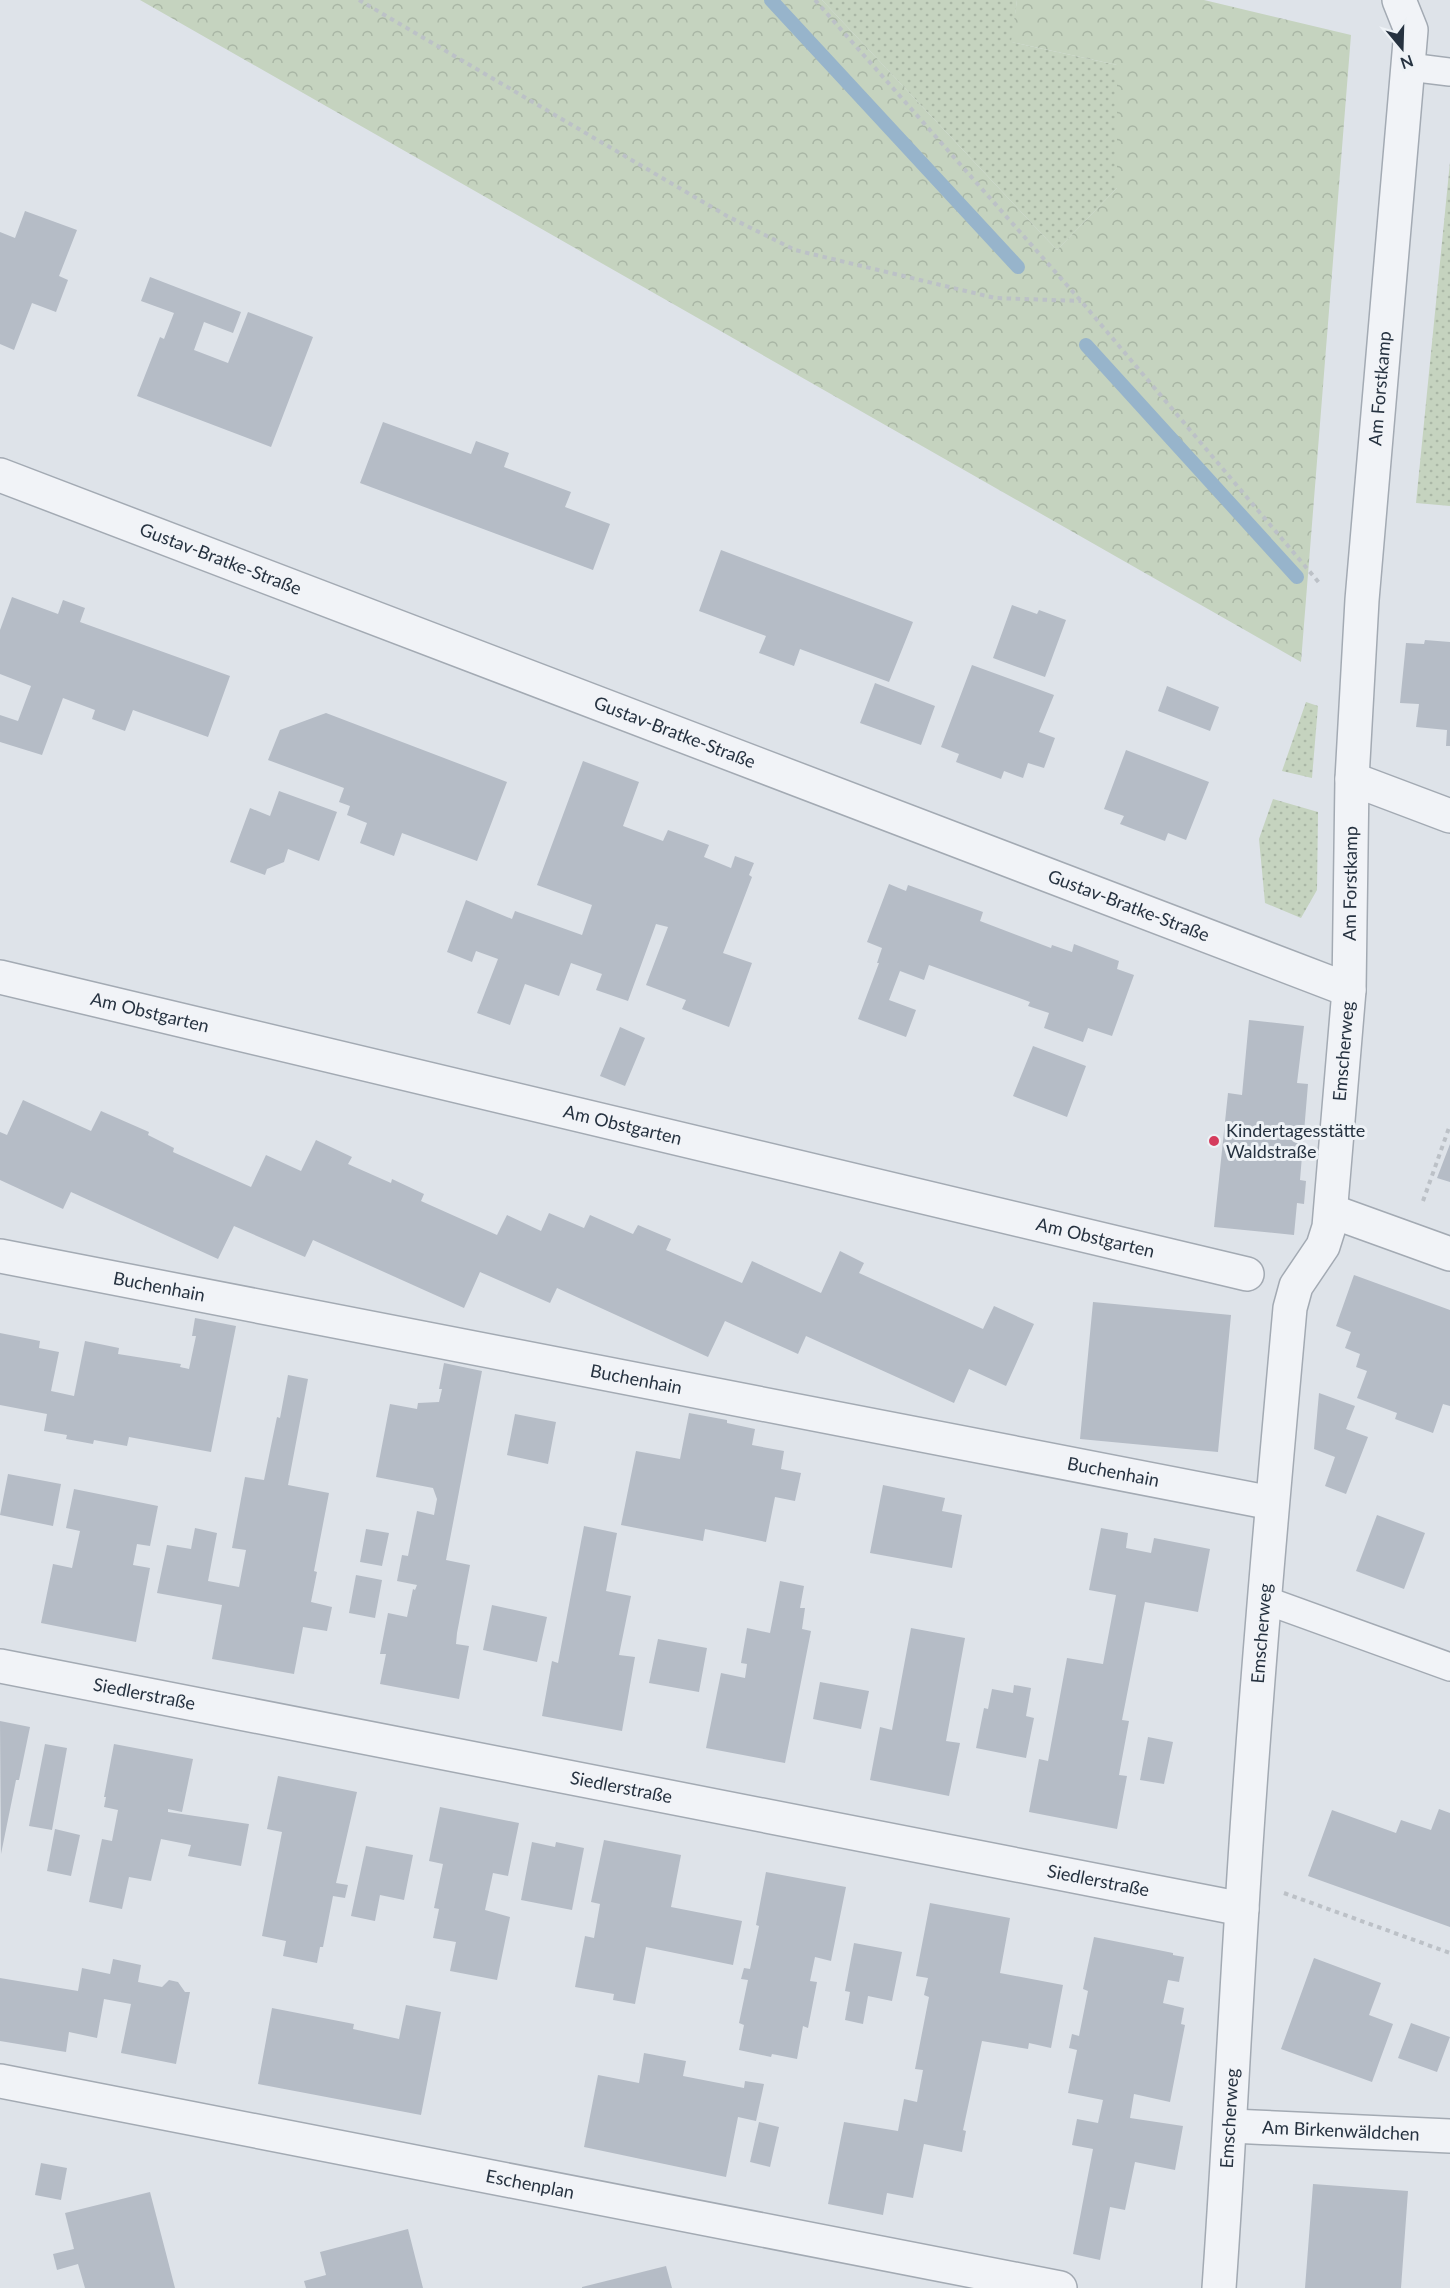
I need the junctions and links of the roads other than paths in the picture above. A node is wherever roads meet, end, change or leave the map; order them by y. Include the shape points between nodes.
1 (1400, 0) edge
2 (1408, 67) junction
3 (1450, 72) edge
4 (0, 475) edge
5 (1352, 779) junction
6 (1450, 816) edge
7 (0, 977) edge
8 (1349, 990) junction
9 (1331, 1211) junction
10 (1450, 1254) edge
11 (0, 1256) edge
12 (1247, 1274) dead end
13 (1272, 1503) junction
14 (1265, 1600) junction
15 (0, 1666) edge
16 (1450, 1667) edge
17 (1243, 1894) junction
18 (0, 2081) edge
19 (1231, 2126) junction
20 (1450, 2136) edge
21 (1060, 2288) edge
22 (1219, 2288) edge

1 - 2 street, Am Forstkamp via 1411,30
2 - 3 lane
2 - 5 street, Am Forstkamp via 1362,600
4 - 8 street, Gustav-Bratke-Straße
5 - 6 street
5 - 8 street, Am Forstkamp
7 - 12 street, Am Obstgarten
8 - 9 street, Emscherweg
9 - 10 street
9 - 13 street, Emscherweg via 1323,1246 1296,1286 1290,1308
11 - 13 street, Buchenhain
13 - 14 street, Emscherweg
14 - 16 lane
14 - 17 street, Emscherweg
15 - 17 street, Siedlerstraße
17 - 19 street, Emscherweg
18 - 21 street, Eschenplan
19 - 20 street, Am Birkenwäldchen
19 - 22 street, Emscherweg

